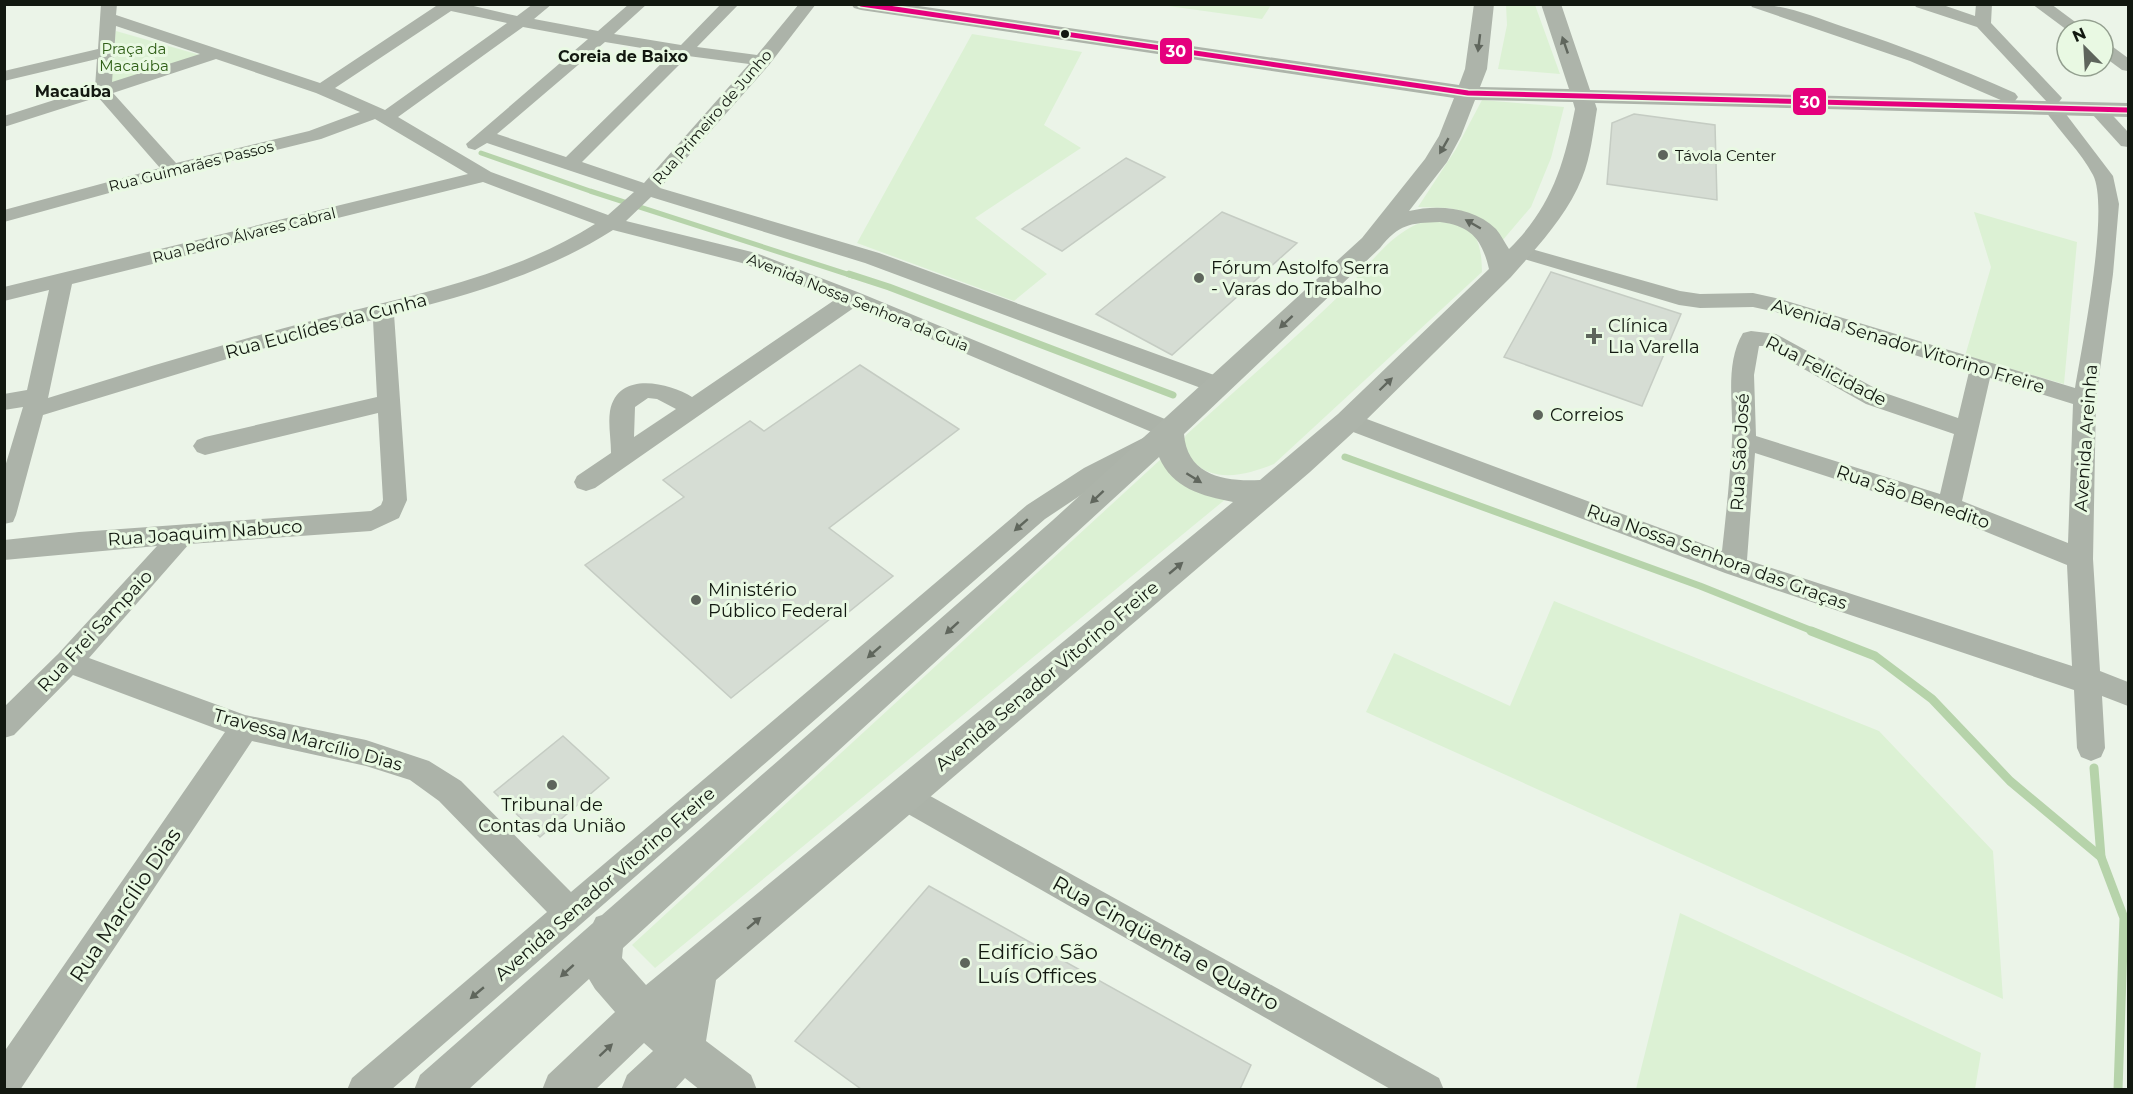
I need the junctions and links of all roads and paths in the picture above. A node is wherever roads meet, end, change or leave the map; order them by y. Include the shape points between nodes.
1 (544, 4) edge
2 (639, 4) edge
3 (731, 4) edge
4 (808, 4) edge
5 (861, 4) edge
6 (920, 4) edge
7 (1484, 4) edge
8 (1551, 4) edge
9 (1758, 4) edge
10 (1922, 4) edge
11 (1984, 4) edge
12 (2040, 4) edge
13 (450, 5) edge
14 (109, 11) edge
15 (2060, 18) edge
16 (521, 22) junction
17 (1983, 24) junction
18 (602, 36) junction
19 (684, 51) junction
20 (106, 52) junction
21 (216, 54) junction
22 (2115, 57) edge
23 (763, 61) junction
24 (2128, 66) edge
25 (4, 76) edge
26 (322, 89) junction
27 (1581, 91) junction
28 (103, 92) junction
29 (1467, 96) junction
30 (2009, 98) junction
31 (2128, 98) edge
32 (2053, 104) junction
33 (2098, 110) junction
34 (2128, 110) edge
35 (381, 115) junction
36 (4, 122) edge
37 (484, 136) junction
38 (2128, 142) edge
39 (456, 160) junction
40 (569, 165) junction
41 (172, 170) junction
42 (484, 176) junction
43 (644, 194) junction
44 (4, 216) edge
45 (616, 219) junction
46 (1384, 227) junction
47 (1511, 262) junction
48 (62, 280) junction
49 (4, 294) edge
50 (853, 298) junction
51 (383, 312) junction
52 (1751, 338) joint
53 (1982, 366) junction
54 (1217, 385) junction
55 (2085, 399) junction
56 (4, 402) edge
57 (390, 402) junction
58 (35, 403) junction
59 (694, 409) junction
60 (1348, 421) junction
61 (1968, 430) junction
62 (1164, 435) junction
63 (1744, 441) junction
64 (205, 446) dead end
65 (623, 454) junction
66 (586, 482) dead end
67 (1267, 491) junction
68 (1949, 506) junction
69 (4, 514) edge
70 (183, 534) junction
71 (4, 550) edge
72 (2080, 559) junction
73 (1734, 566) junction
74 (68, 662) junction
75 (2088, 680) junction
76 (2128, 694) edge
77 (4, 726) edge
78 (245, 727) junction
79 (2091, 748) dead end
80 (905, 796) junction
81 (570, 914) junction
82 (610, 932) junction
83 (697, 970) junction
84 (644, 1014) junction
85 (683, 1051) junction
86 (4, 1083) edge
87 (364, 1089) edge
88 (435, 1089) edge
89 (563, 1089) edge
90 (642, 1089) edge
91 (736, 1089) edge
92 (1427, 1089) edge

1 - 16 street, Rua Guimarães Passos
2 - 18 street
3 - 19 street
4 - 23 street, Rua Primeiro de Junho
5 - 29 main road via 1431,89 1454,103
6 - 29 main road via 1198,47
7 -> 29 main road, Avenida Senador Vitorino Freire via 1476,69
27 -> 8 main road, Avenida Senador Vitorino Freire
9 - 30 street via 1894,49
10 - 17 street
11 - 17 street
12 - 15 street
13 - 16 street
13 - 26 street
14 - 20 street
14 - 21 street, Avenida Nossa Senhora da Guia
16 - 18 street
16 - 35 street, Rua Guimarães Passos
17 - 32 street, Avenida Areinha
18 - 19 street
18 - 37 street
19 - 23 street
19 - 40 street
20 - 25 street
20 - 28 street
21 - 26 street, Avenida Nossa Senhora da Guia
21 - 28 street
22 - 24 street
23 - 43 street, Rua Primeiro de Junho
26 - 35 street, Avenida Nossa Senhora da Guia
27 - 29 main road
27 - 30 main road
27 - 32 main road
27 - 47 main road, Avenida Senador Vitorino Freire via 1586,109 1570,179 1554,208
28 - 36 street
28 - 41 street
29 -> 46 main road, Avenida Senador Vitorino Freire via 1435,162
30 - 32 main road
31 - 32 main road
32 - 33 main road
32 - 55 street, Avenida Areinha via 2103,176 2109,204
33 - 34 main road
33 - 38 street
35 - 39 street, Avenida Nossa Senhora da Guia
35 - 41 street, Rua Guimarães Passos
37 - 39 street
37 - 40 street
39 - 42 street, Avenida Nossa Senhora da Guia
40 - 43 street
41 - 44 street, Rua Guimarães Passos
42 - 45 street, Avenida Nossa Senhora da Guia
42 - 48 street, Rua Pedro Álvares Cabral
43 - 45 street, Rua Primeiro de Junho
43 - 54 street via 872,258
45 - 50 street, Avenida Nossa Senhora da Guia via 748,258
45 - 51 street, Rua Euclídes da Cunha via 552,256
47 -> 46 main road via 1479,227 1467,220 1443,214 1419,215
46 -> 54 main road, Avenida Senador Vitorino Freire
47 - 53 street, Avenida Senador Vitorino Freire via 1678,298 1753,300
60 -> 47 main road, Avenida Senador Vitorino Freire
48 - 49 street, Rua Pedro Álvares Cabral
48 - 58 street
50 - 59 street
50 - 62 street, Avenida Nossa Senhora da Guia
51 - 57 street
51 - 58 street, Rua Euclídes da Cunha via 313,327
52 - 61 street, Rua Felicidade via 1768,339 1874,398
52 - 63 street, Rua São José via 1743,369
53 - 55 street, Avenida Senador Vitorino Freire
53 - 61 street
54 - 62 main road, Avenida Senador Vitorino Freire
55 - 72 street, Avenida Areinha
56 - 58 street, Rua Euclídes da Cunha
57 - 64 street
57 - 70 street, Rua Joaquim Nabuco via 395,500 388,515 371,521
58 - 69 street
59 - 65 street
59 - 65 street via 661,391 638,392 622,408
60 - 67 main road, Avenida Senador Vitorino Freire
60 - 73 street, Rua Nossa Senhora das Graças
61 - 68 street
62 -> 67 main road via 1172,458 1200,482 1246,493
62 -> 81 street, Avenida Senador Vitorino Freire via 1076,483 1036,512
62 -> 82 main road, Avenida Senador Vitorino Freire
63 - 68 street, Rua São Benedito
63 - 73 street, Rua São José
65 - 66 street
80 -> 67 main road, Avenida Senador Vitorino Freire
68 - 72 street, Rua São Benedito
70 - 71 street, Rua Joaquim Nabuco
70 - 74 street, Rua Frei Sampaio
72 - 75 street, Avenida Areinha
73 - 75 street, Rua Nossa Senhora das Graças
74 - 77 street, Rua Frei Sampaio
74 - 78 street, Travessa Marcílio Dias
75 - 76 street, Rua Nossa Senhora das Graças
75 - 79 street, Avenida Areinha
78 - 81 street, Travessa Marcílio Dias via 366,753 419,770 450,791
78 - 86 street, Rua Marcílio Dias
83 -> 80 main road, Avenida Senador Vitorino Freire
80 - 92 street, Rua Cinqüenta e Quatro
81 -> 87 street, Avenida Senador Vitorino Freire
82 - 84 main road via 602,950 603,961
82 -> 88 main road, Avenida Senador Vitorino Freire
83 - 84 main road, Avenida Senador Vitorino Freire
83 - 85 main road
84 - 85 main road
89 -> 84 main road, Avenida Senador Vitorino Freire
85 - 90 main road
85 - 91 main road

